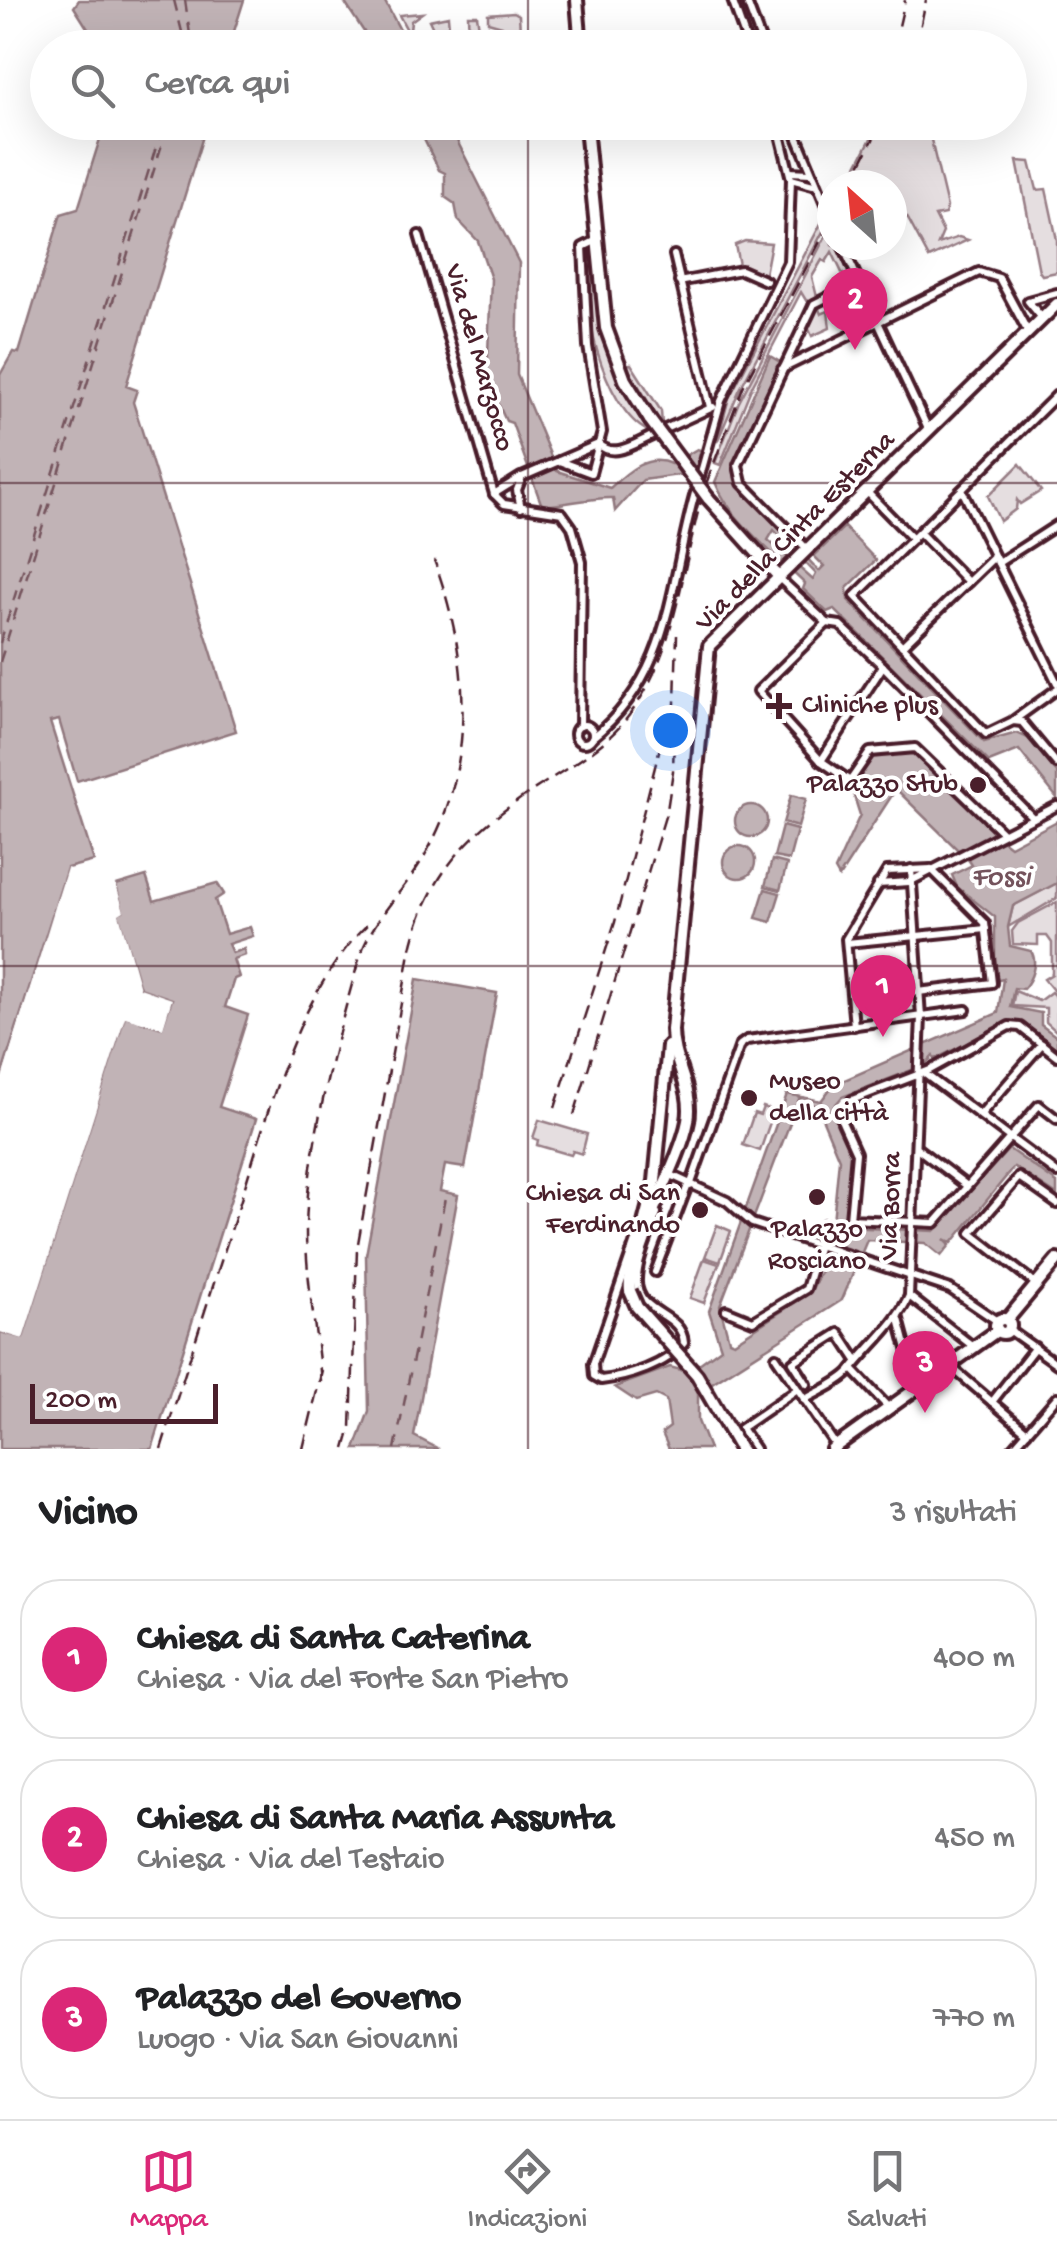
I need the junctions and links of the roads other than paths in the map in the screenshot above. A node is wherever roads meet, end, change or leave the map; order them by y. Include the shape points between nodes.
1 (577, 0) edge
2 (732, 0) edge
3 (746, 0) edge
4 (579, 30) edge
5 (743, 30) edge
6 (757, 30) edge
7 (587, 140) edge
8 (782, 140) edge
9 (798, 140) edge
10 (810, 172) junction
11 (791, 176) junction
12 (811, 185) junction
13 (817, 195) edge
14 (790, 198) junction
15 (419, 235) dead end
16 (595, 241) junction
17 (674, 256) dead end
18 (848, 260) edge
19 (766, 281) dead end
20 (680, 282) junction
21 (858, 282) junction
22 (1057, 293) edge
23 (1057, 304) edge
24 (1043, 318) junction
25 (876, 322) junction
26 (1029, 333) junction
27 (778, 370) junction
28 (1057, 395) edge
29 (715, 408) junction
30 (665, 429) dead end
31 (928, 430) junction
32 (652, 436) dead end
33 (598, 444) junction
34 (559, 461) junction
35 (526, 475) junction
36 (700, 476) dead end
37 (962, 490) junction
38 (866, 491) junction
39 (695, 493) dead end
40 (494, 494) junction
41 (521, 508) junction
42 (1057, 525) edge
43 (916, 536) junction
44 (807, 549) junction
45 (996, 560) junction
46 (782, 573) junction
47 (968, 582) junction
48 (827, 623) junction
49 (902, 646) junction
50 (1057, 661) edge
51 (1048, 665) junction
52 (883, 666) junction
53 (1057, 686) edge
54 (1013, 721) junction
55 (608, 724) junction
56 (580, 726) junction
57 (590, 727) junction
58 (592, 738) junction
59 (821, 761) junction
60 (1057, 764) edge
61 (1057, 806) edge
62 (1032, 818) junction
63 (1002, 834) junction
64 (911, 869) junction
65 (931, 869) junction
66 (909, 882) junction
67 (877, 884) junction
68 (986, 930) junction
69 (914, 937) junction
70 (846, 943) junction
71 (919, 992) junction
72 (852, 1000) junction
73 (966, 1010) dead end
74 (921, 1017) junction
75 (854, 1026) junction
76 (672, 1030) junction
77 (1042, 1044) junction
78 (1057, 1056) edge
79 (679, 1068) junction
80 (665, 1069) junction
81 (919, 1070) junction
82 (981, 1114) junction
83 (1057, 1119) edge
84 (1010, 1138) junction
85 (916, 1148) junction
86 (1057, 1173) edge
87 (670, 1178) junction
88 (689, 1185) junction
89 (967, 1186) junction
90 (1057, 1204) edge
91 (659, 1207) junction
92 (645, 1212) junction
93 (825, 1224) dead end
94 (914, 1225) junction
95 (824, 1247) junction
96 (638, 1250) junction
97 (1057, 1260) edge
98 (655, 1272) dead end
99 (912, 1277) junction
100 (1038, 1286) junction
101 (909, 1296) junction
102 (726, 1310) dead end
103 (899, 1319) junction
104 (1003, 1325) junction
105 (1035, 1347) junction
106 (976, 1348) junction
107 (776, 1357) dead end
108 (856, 1359) junction
109 (1057, 1364) edge
110 (949, 1365) junction
111 (852, 1369) junction
112 (807, 1384) dead end
113 (917, 1386) junction
114 (796, 1390) junction
115 (1057, 1397) edge
116 (804, 1400) junction
117 (992, 1402) junction
118 (888, 1407) junction
119 (1027, 1432) junction
120 (834, 1448) edge
121 (1017, 1448) edge
122 (740, 1449) edge
123 (755, 1449) edge

1 - 4 main road
2 - 5 street
3 - 6 street
7 - 16 main road
8 - 11 street
9 - 10 street
10 - 11 street
10 - 12 street
11 - 12 street
11 - 14 street
12 - 13 street
12 - 14 street
14 - 29 street via 787,266
15 - 40 street, Via del Marzocco
16 - 33 street via 584,248
16 - 46 main road, bridge via 611,346 624,380 726,520
17 - 20 street
18 - 21 street
19 - 20 street via 741,270
20 - 29 street
21 - 25 street
21 - 27 street via 814,304
22 - 24 street via 1028,301
23 - 24 main road, Via della Cinta Esterna
24 - 26 main road, Via della Cinta Esterna
25 - 26 street via 990,272
25 - 27 street
25 - 31 street
26 - 31 main road, Via della Cinta Esterna
27 - 44 street via 737,471
28 - 37 street
29 - 30 street
29 - 36 street
31 - 38 main road, Via della Cinta Esterna
32 - 33 street, Via del Marzocco via 618,451
33 - 34 street, Via del Marzocco
33 - 34 street, Via del Marzocco via 590,473
34 - 35 street, Via del Marzocco
35 - 40 street, Via del Marzocco
35 - 41 street, Via del Marzocco via 517,490
37 - 43 street
37 - 45 street
38 - 43 street
38 - 44 main road, Via della Cinta Esterna
39 - 55 street via 652,665
40 - 41 street, Via del Marzocco
41 - 56 street via 562,513 575,536 582,562
42 - 45 street
43 - 47 street
43 - 49 street via 855,596
44 - 46 main road, Via della Cinta Esterna
45 - 47 street
45 - 51 street
46 - 48 street
46 - 76 main road, Via della Cinta Esterna via 708,649
47 - 49 street
48 - 52 street via 840,625
48 - 59 street via 758,690
49 - 54 street via 990,734
50 - 51 street
51 - 53 street
52 - 59 street
52 - 62 street
53 - 54 street
54 - 60 street via 1030,727
55 - 57 street
55 - 58 street
56 - 57 street
56 - 58 street via 578,742
57 - 58 street
59 - 63 street via 850,780 870,752 915,748
61 - 62 street
62 - 63 street
63 - 65 street
64 - 65 street
64 - 66 street, Via Borra
64 - 67 street via 887,871
65 - 66 street
65 - 68 street
66 - 67 street
66 - 69 street, Via Borra
67 - 70 street
68 - 69 street
68 - 71 street via 992,982
69 - 70 street
69 - 71 street, Via Borra
70 - 72 street
71 - 72 street
71 - 74 street, Via Borra
72 - 75 street
73 - 74 street
74 - 75 street
74 - 81 street, Via Borra
75 - 88 street via 740,1045
76 - 79 main road, Via della Cinta Esterna
76 - 80 main road, Via della Cinta Esterna
77 - 78 street
77 - 81 street via 1009,1026
77 - 82 street
79 - 80 main road
79 - 87 main road, Via della Cinta Esterna via 690,1106
80 - 92 main road, Via della Cinta Esterna
81 - 82 street
81 - 85 street, Via Borra
81 - 94 street via 857,1096 842,1122 856,1154 850,1219
82 - 84 street
83 - 84 street via 1039,1105
84 - 86 street
84 - 89 street
85 - 89 street
85 - 94 street, Via Borra
87 - 88 street
87 - 91 main road, Via della Cinta Esterna
88 - 95 street via 727,1201 752,1223
88 - 98 street
89 - 94 street via 935,1223
90 - 100 street via 1019,1177 971,1233
91 - 92 street, Via della Cinta Esterna via 638,1291 677,1324 684,1343 658,1362 601,1380 594,1364
91 - 96 main road, Via della Cinta Esterna
92 - 96 main road, Via della Cinta Esterna
93 - 95 street
94 - 99 street, Via Borra
95 - 99 street
95 - 102 street via 806,1288 753,1321
96 - 122 main road, Via della Cinta Esterna, bridge via 630,1290 637,1306 697,1374
97 - 100 main road
99 - 101 street, Via Borra
99 - 104 street via 950,1289
100 - 104 main road
101 - 103 street, Via Borra
101 - 106 street
103 - 108 street
103 - 113 street
104 - 105 street
104 - 106 main road
105 - 109 street
105 - 117 street
106 - 110 main road
107 - 114 street
108 - 111 street
108 - 112 street via 839,1334 794,1362
110 - 113 main road
110 - 117 street
111 - 116 street
111 - 118 street
113 - 118 main road
114 - 116 street
114 - 123 street via 741,1428
115 - 119 street
116 - 120 street
117 - 119 street
118 - 120 main road
119 - 121 street

